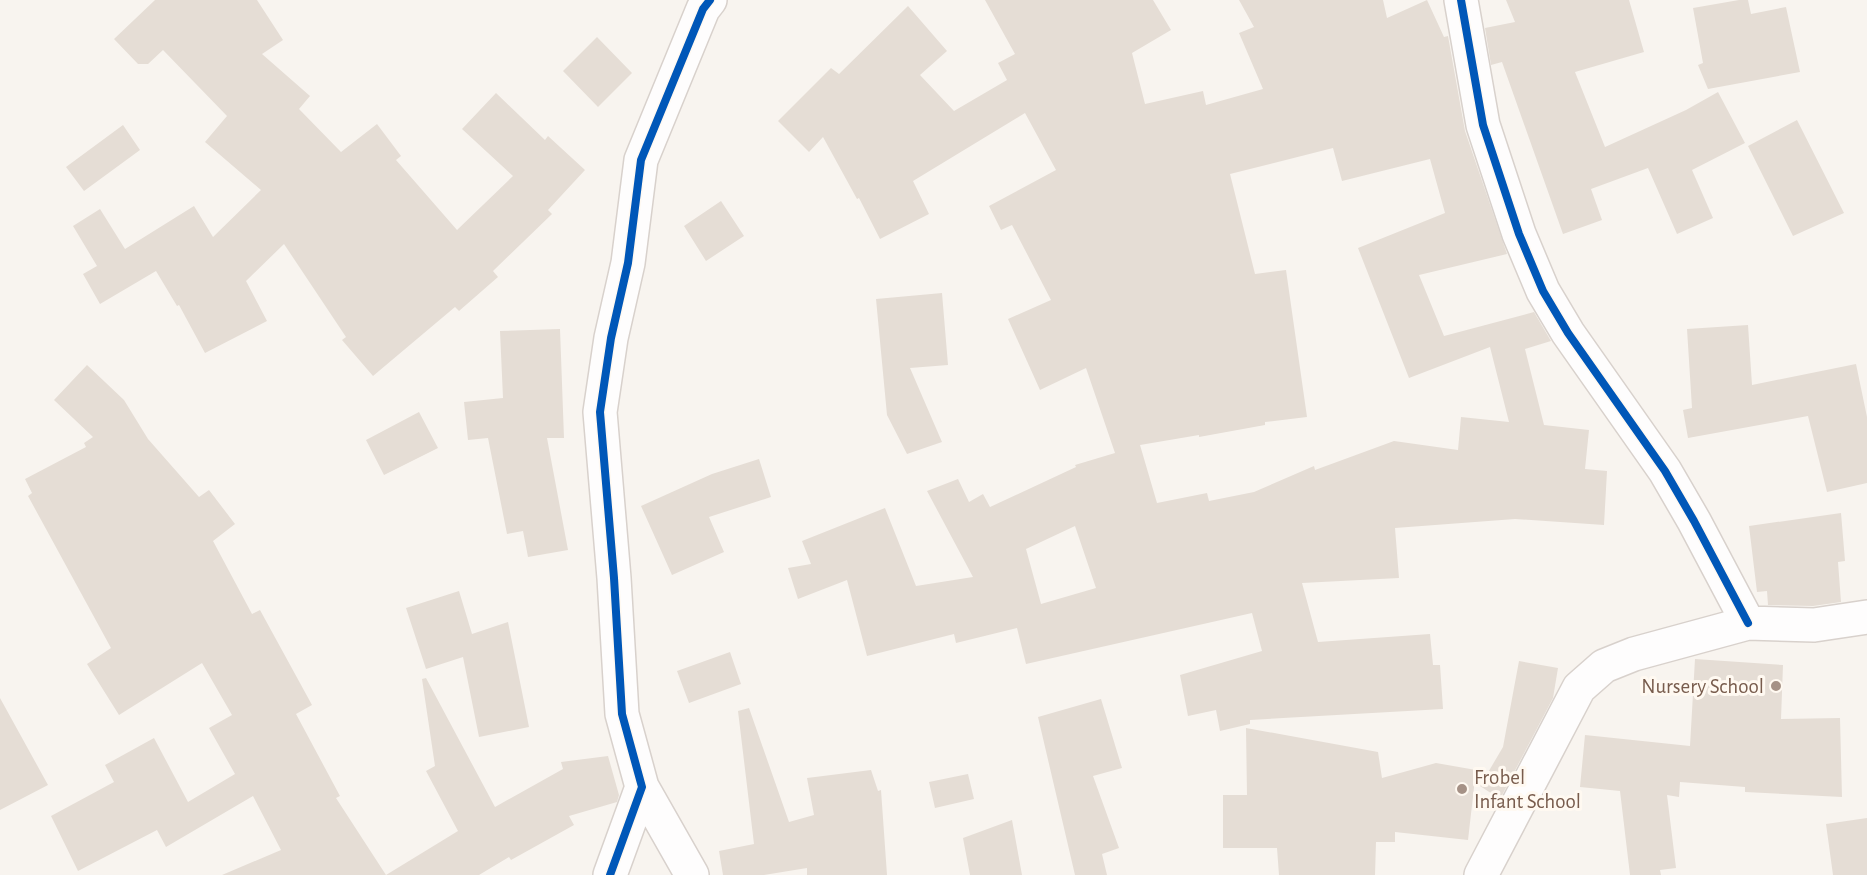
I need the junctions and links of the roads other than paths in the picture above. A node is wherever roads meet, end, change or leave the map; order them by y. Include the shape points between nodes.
1 (710, 0) edge
2 (1461, 0) edge
3 (1867, 617) edge
4 (1748, 623) junction
5 (642, 787) junction
6 (610, 875) edge
7 (692, 875) edge
8 (1481, 875) edge

1 - 5 street via 641,160 628,262 600,412 622,714
2 - 4 street via 1483,125 1519,234 1543,291 1665,471
3 - 4 street via 1814,625
4 - 8 street via 1634,654 1604,666 1579,688
5 - 6 street
5 - 7 street

